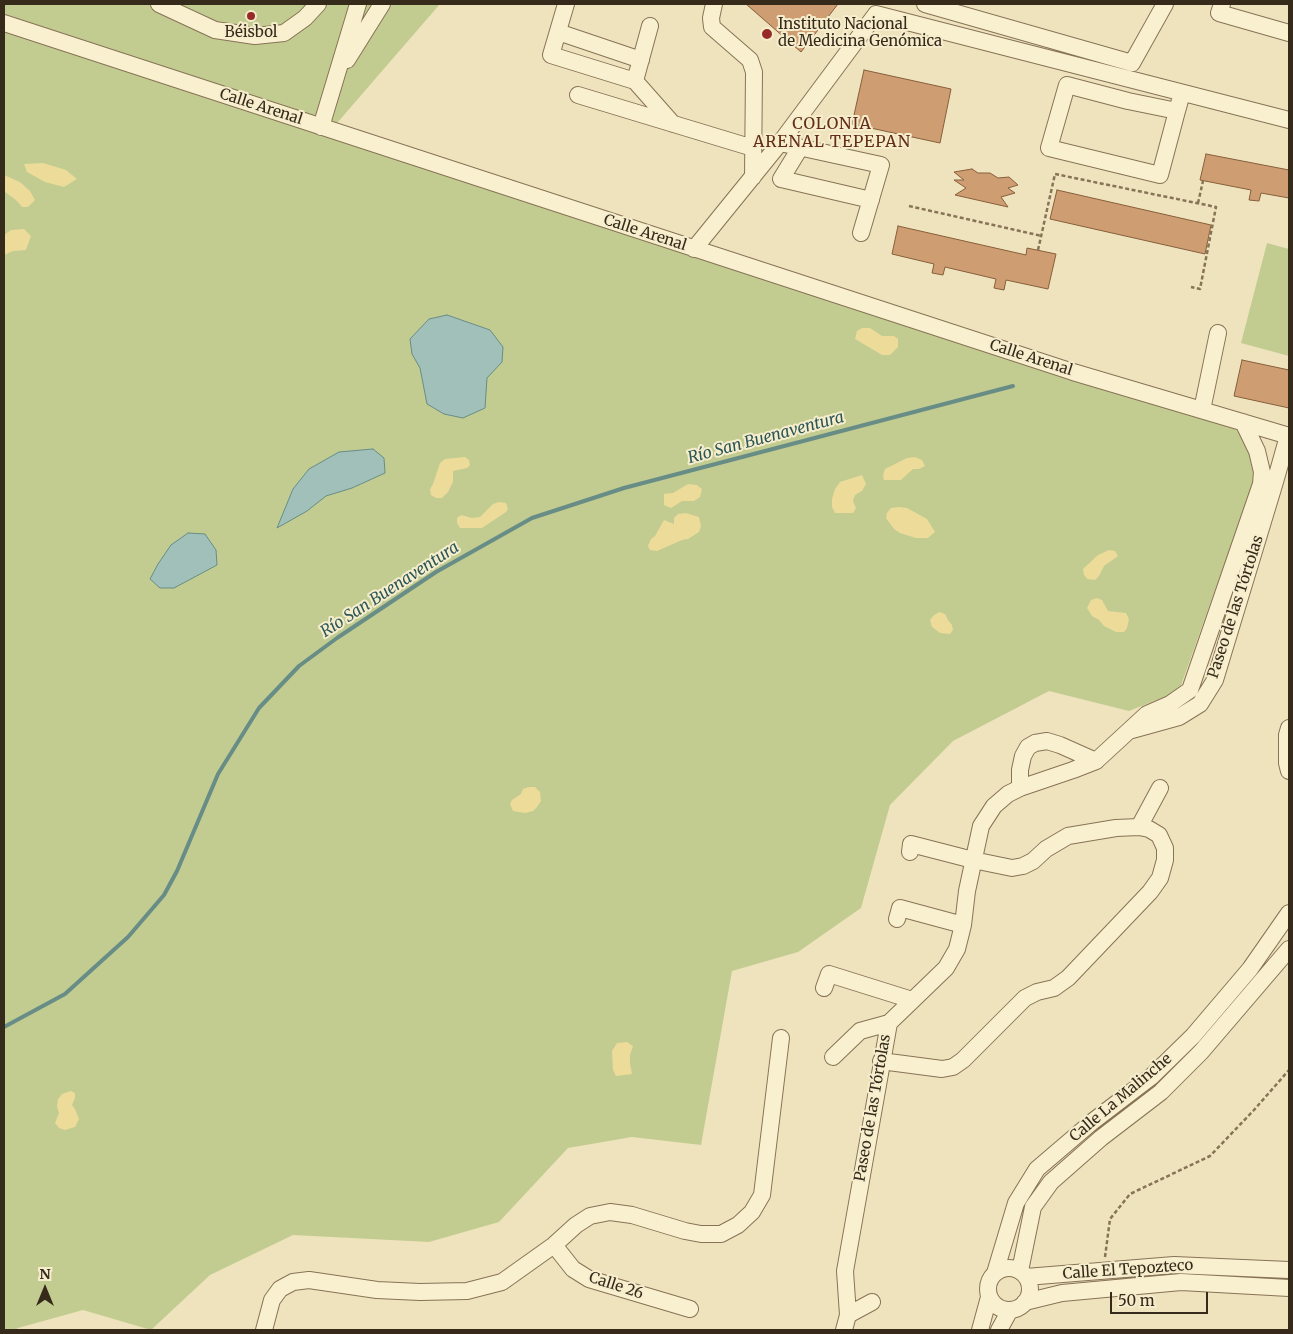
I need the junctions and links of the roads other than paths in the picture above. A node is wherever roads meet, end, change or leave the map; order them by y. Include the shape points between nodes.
1 (159, 4) edge
2 (318, 4) edge
3 (358, 4) edge
4 (382, 4) edge
5 (566, 4) edge
6 (714, 4) edge
7 (925, 4) edge
8 (1165, 4) edge
9 (1222, 4) edge
10 (4, 22) edge
11 (650, 26) dead end
12 (558, 32) junction
13 (1289, 33) edge
14 (641, 60) junction
15 (336, 79) junction
16 (636, 81) junction
17 (1182, 92) junction
18 (578, 95) dead end
19 (1177, 111) junction
20 (1289, 120) edge
21 (673, 124) junction
22 (321, 127) junction
23 (780, 143) junction
24 (753, 148) junction
25 (800, 148) junction
26 (753, 177) junction
27 (871, 200) junction
28 (861, 233) dead end
29 (694, 248) junction
30 (1218, 333) dead end
31 (1202, 410) junction
32 (1243, 422) junction
33 (1289, 436) edge
34 (1289, 728) edge
35 (1130, 730) junction
36 (1096, 761) junction
37 (1289, 771) edge
38 (1020, 788) junction
39 (1160, 788) dead end
40 (1139, 827) junction
41 (910, 852) dead end
42 (973, 860) junction
43 (1289, 912) edge
44 (898, 918) dead end
45 (963, 925) junction
46 (1289, 949) edge
47 (824, 988) dead end
48 (912, 1000) junction
49 (888, 1023) junction
50 (781, 1038) dead end
51 (833, 1057) dead end
52 (881, 1062) junction
53 (554, 1245) junction
54 (1289, 1270) edge
55 (995, 1273) junction
56 (1023, 1274) junction
57 (1289, 1288) edge
58 (989, 1297) junction
59 (872, 1302) dead end
60 (1025, 1302) junction
61 (690, 1309) dead end
62 (1010, 1310) junction
63 (846, 1323) edge
64 (264, 1330) edge
65 (980, 1330) edge
66 (999, 1330) edge

1 - 2 street via 215,30 254,36 284,32 305,18
3 - 15 street
4 - 15 street
5 - 12 street
6 - 24 street via 712,27 750,60 754,72
7 - 8 street via 1132,63
9 - 13 street via 1220,13
10 - 22 street, Calle Arenal
11 - 14 street
12 - 14 street
12 - 16 street via 551,55
14 - 16 street
15 - 22 street
16 - 21 street
17 - 19 street
17 - 20 street
17 - 23 street via 876,14
18 - 21 street
19 - 19 street via 1067,85 1050,148 1160,175
21 - 24 street
22 - 29 street, Calle Arenal
23 - 25 street
23 - 26 street
24 - 26 street
25 - 27 street via 881,165
25 - 27 street via 781,179
26 - 29 street
27 - 28 street
29 - 31 street, Calle Arenal via 1073,372
30 - 31 street
31 - 32 street, Calle Arenal
32 - 33 street, Calle Arenal
32 - 35 street, Paseo de las Tórtolas via 1257,451 1261,484 1190,690 1147,714
33 - 35 street, Paseo de las Tórtolas via 1215,680 1200,704 1179,717
34 - 37 street
35 - 36 street, Paseo de las Tórtolas
36 - 38 street, Paseo de las Tórtolas
36 - 38 street via 1047,741 1035,743 1023,756
38 - 42 street, Paseo de las Tórtolas via 994,806 980,826
39 - 40 street
40 - 42 street via 1068,836 1023,866 1012,868
40 - 52 street via 1149,828 1159,835 1165,848 1160,878 1068,978 1054,988 1025,998 953,1067
41 - 42 street via 911,844
42 - 45 street, Paseo de las Tórtolas
43 - 55 street, Calle La Malinche via 1250,969 1186,1043 1151,1077 1037,1169 1016,1203
44 - 45 street via 900,908
45 - 48 street, Paseo de las Tórtolas via 957,949 946,968
46 - 56 street, Calle La Malinche via 1201,1052 1161,1092 1051,1182 1033,1207
47 - 48 street via 828,974
48 - 49 street, Paseo de las Tórtolas
49 - 51 street via 860,1031
49 - 52 street, Paseo de las Tórtolas
50 - 53 street via 762,1195 752,1212 738,1225 721,1234 701,1234 610,1212 590,1216
52 - 63 street, Paseo de las Tórtolas via 845,1271
53 - 61 street, Calle 26 via 573,1269 589,1278
53 - 64 street via 502,1282 467,1291 376,1290 309,1280 293,1282 280,1289 272,1300
54 - 56 street, Calle El Tepozteco via 1174,1264
55 - 56 street via 1012,1268
55 - 58 street via 990,1280
56 - 60 street via 1030,1285
57 - 60 street, Calle El Tepozteco via 1181,1282 1062,1293
58 - 62 street via 1002,1309
58 - 65 street
59 - 63 street
60 - 62 street
62 - 66 street

